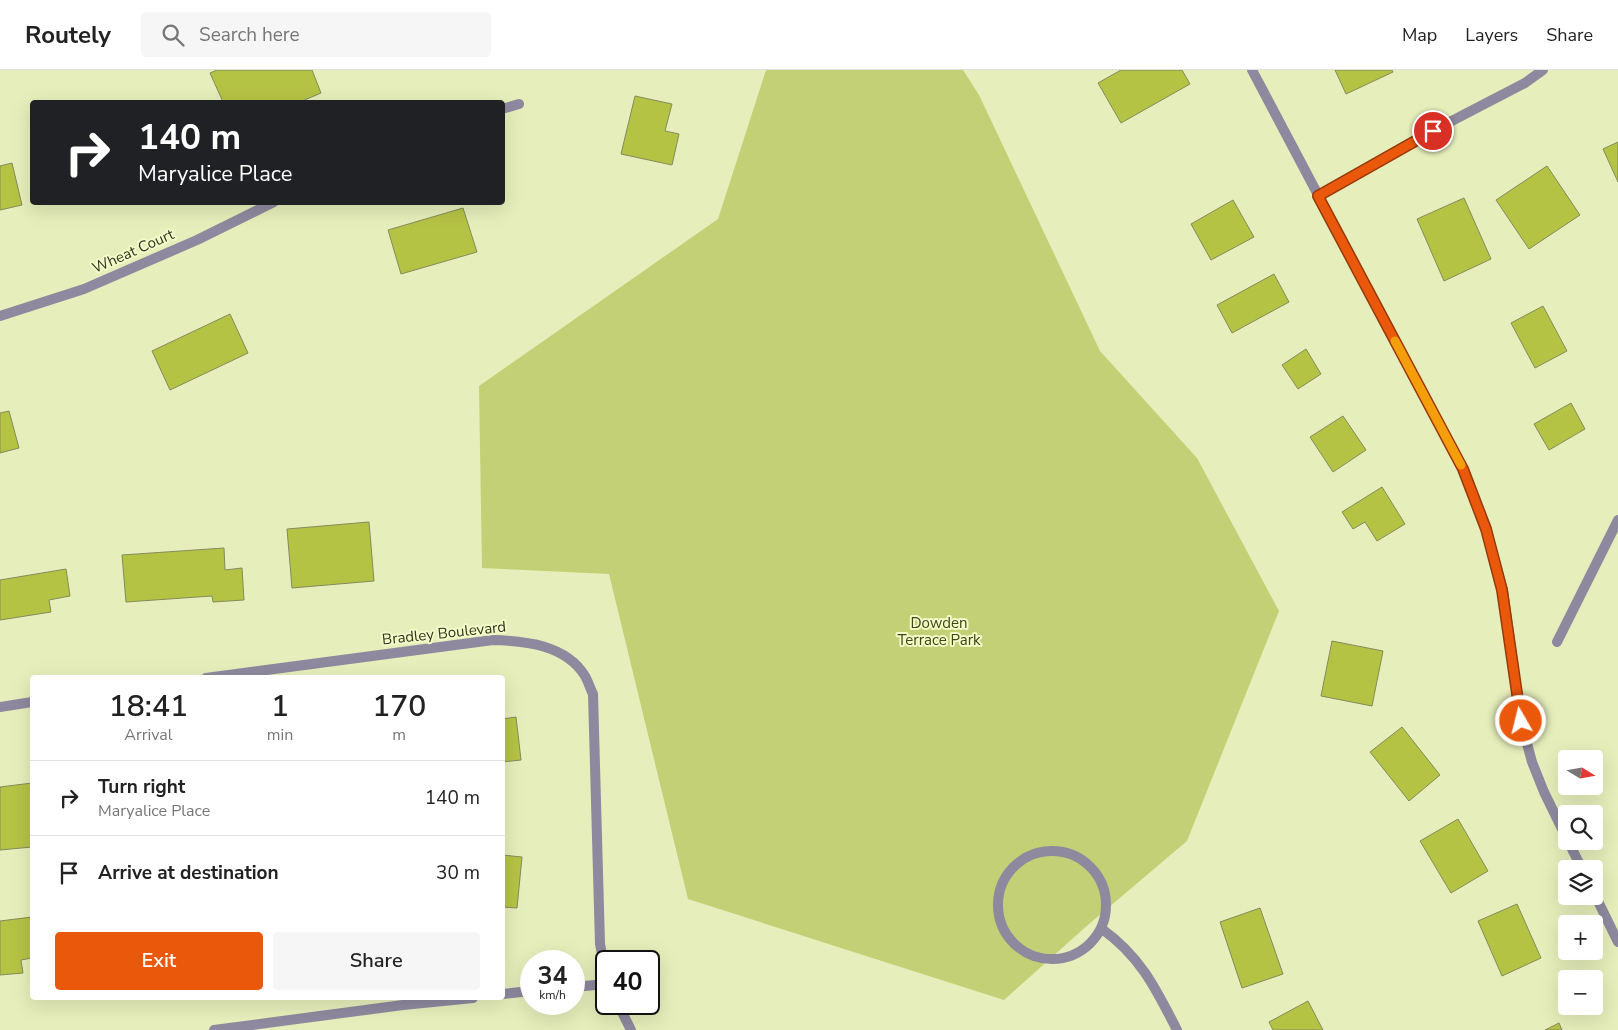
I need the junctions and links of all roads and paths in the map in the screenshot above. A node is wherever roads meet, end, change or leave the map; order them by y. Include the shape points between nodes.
1 (1252, 70) edge
2 (1543, 70) edge
3 (519, 104) dead end
4 (505, 108) edge
5 (1318, 196) junction
6 (268, 205) edge
7 (0, 316) edge
8 (1618, 520) edge
9 (1557, 642) dead end
10 (229, 675) edge
11 (30, 702) edge
12 (0, 707) edge
13 (1558, 821) edge
14 (1600, 905) edge
15 (1102, 929) junction
16 (1618, 942) edge
17 (601, 950) edge
18 (520, 992) edge
19 (505, 994) edge
20 (453, 1000) edge
21 (624, 1015) edge
22 (214, 1030) edge
23 (631, 1030) edge
24 (1177, 1030) edge

1 - 5 street
2 - 5 street via 1525,83 1417,139
3 - 4 street
5 - 13 street via 1463,469 1472,492 1486,529 1502,590 1521,721 1532,762
6 - 7 street, Wheat Court via 84,289
8 - 9 street
10 - 17 street, Bradley Boulevard via 493,640 520,640 550,648 570,659 585,675 593,694
11 - 12 street
14 - 16 street
15 - 15 street via 1106,911 1102,881 1082,858 1052,850 1036,852 1022,859 1002,883 998,914 1003,929 1024,952 1038,958 1069,956 1083,950
15 - 24 street via 1141,966
18 - 19 street
20 - 22 street
21 - 23 street

